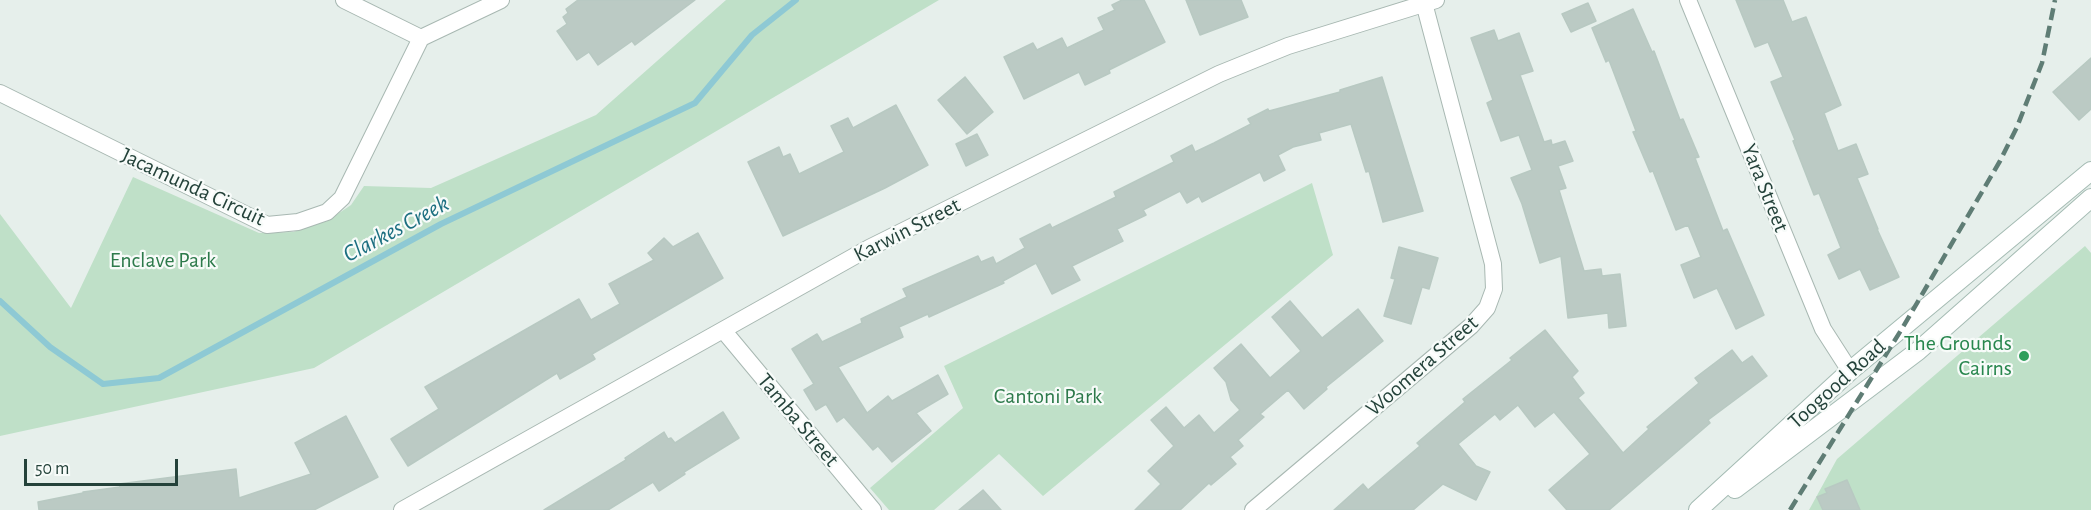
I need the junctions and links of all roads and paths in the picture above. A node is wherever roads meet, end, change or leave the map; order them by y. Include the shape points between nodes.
1 (344, 0) edge
2 (501, 0) edge
3 (1688, 0) edge
4 (1430, 2) edge
5 (422, 38) junction
6 (0, 93) edge
7 (2091, 171) edge
8 (2091, 198) edge
9 (723, 330) junction
10 (1850, 371) junction
11 (1866, 391) junction
12 (402, 510) edge
13 (873, 510) edge
14 (1254, 510) edge
15 (1698, 510) edge
16 (1707, 510) edge

1 - 5 street
2 - 5 street
3 - 10 street, Yara Street via 1823,329
4 - 9 street, Karwin Street via 1288,46 1219,74 869,248
4 - 14 street, Woomera Street via 1493,264 1494,289 1487,308 1471,326
5 - 6 street, Jacamunda Circuit via 342,198 327,212 298,222 267,225
7 - 10 street, Toogood Road
8 - 11 street, Toogood Road via 1933,338
9 - 12 street, Karwin Street
9 - 13 street, Tamba Street
10 - 11 street
10 - 15 street, Toogood Road
11 - 16 street, Toogood Road

